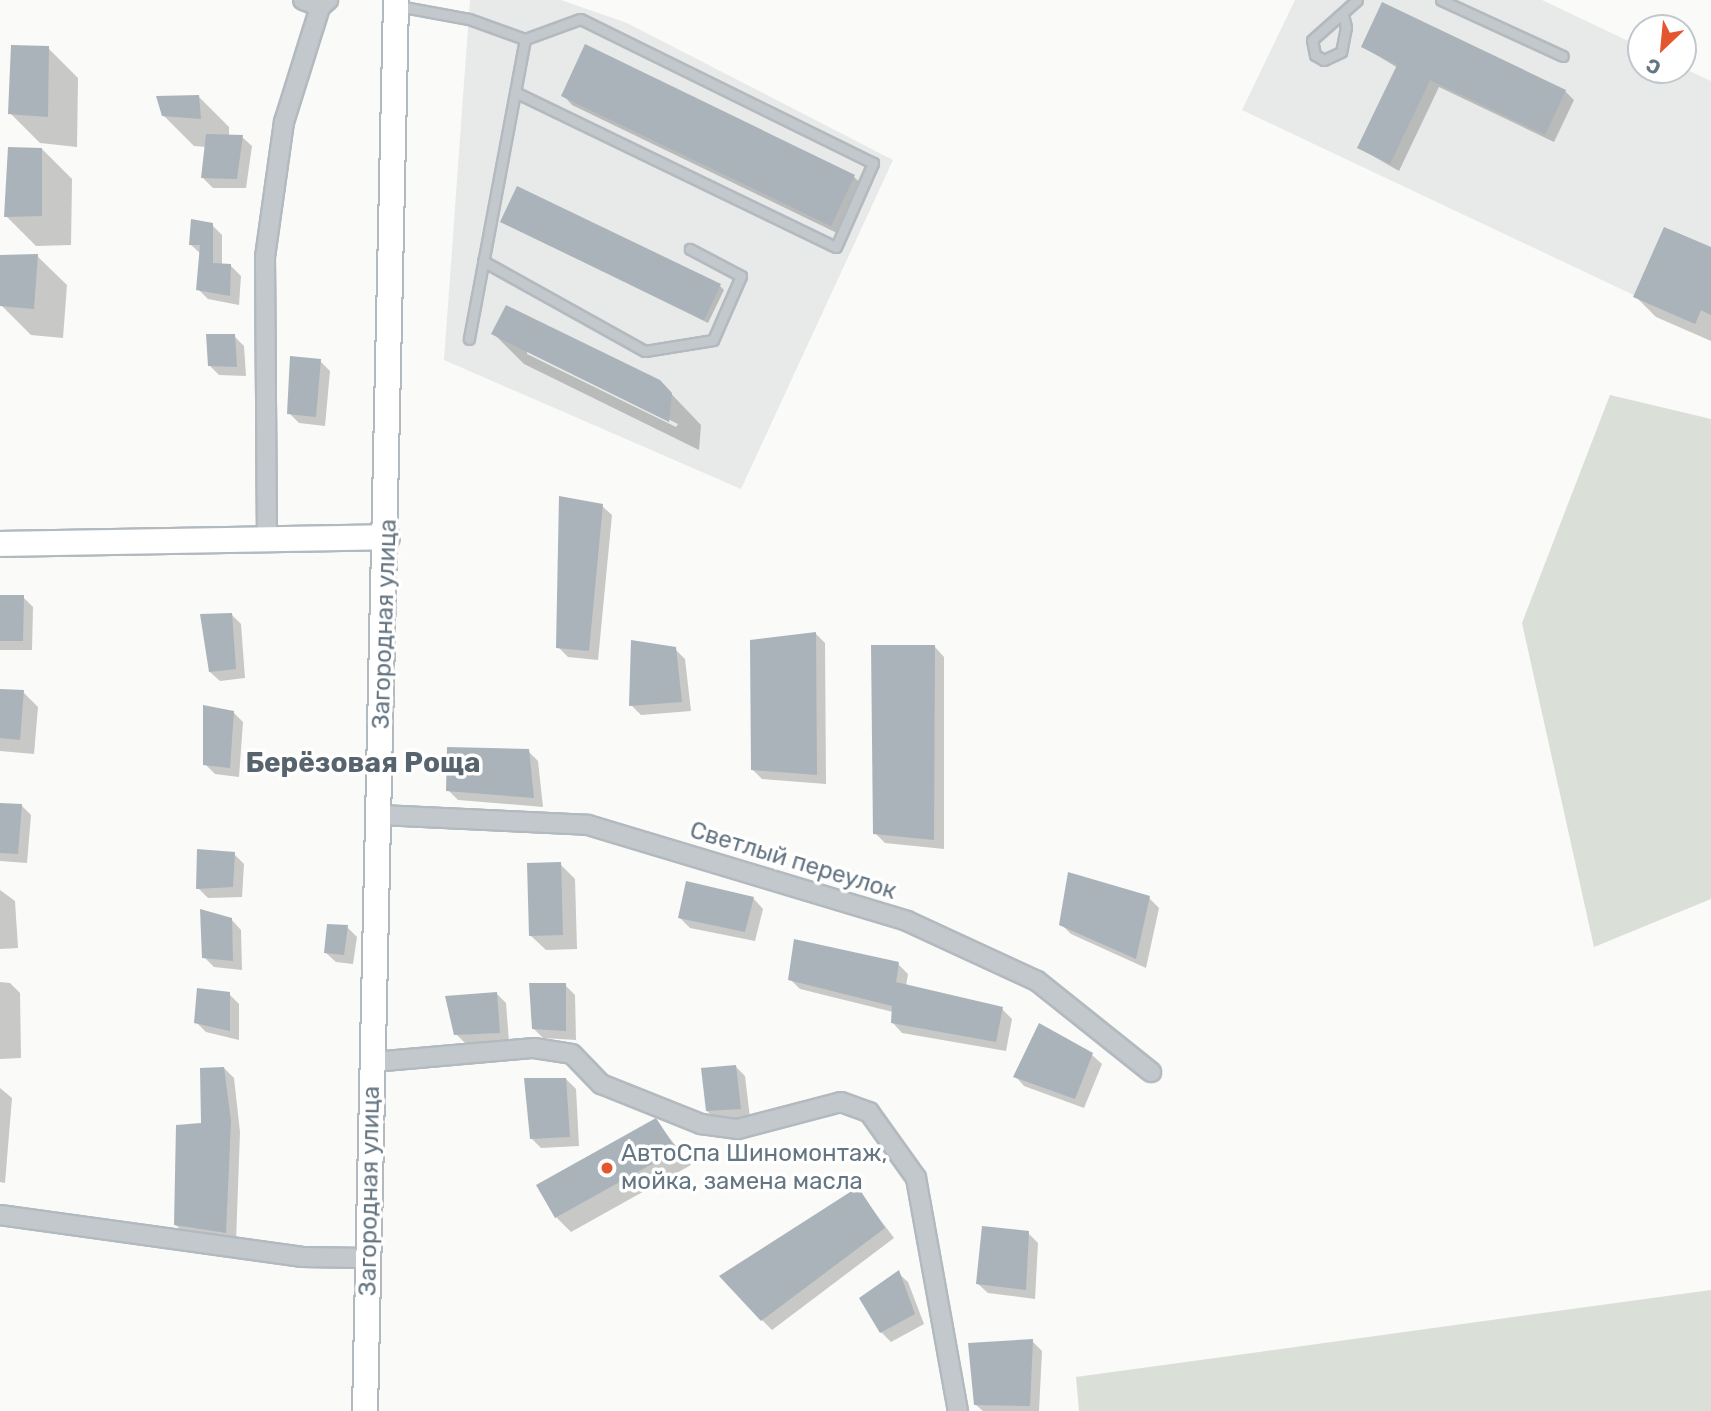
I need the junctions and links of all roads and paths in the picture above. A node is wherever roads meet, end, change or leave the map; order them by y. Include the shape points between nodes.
1 (303, 0) edge
2 (1357, 0) edge
3 (1441, 0) edge
4 (1477, 0) edge
5 (396, 3) edge
6 (324, 4) edge
7 (1471, 11) junction
8 (1343, 15) junction
9 (525, 39) junction
10 (1563, 56) dead end
11 (515, 92) junction
12 (690, 249) dead end
13 (483, 261) junction
14 (469, 339) dead end
15 (387, 537) junction
16 (267, 542) junction
17 (0, 544) edge
18 (379, 815) junction
19 (373, 1062) junction
20 (1151, 1072) dead end
21 (0, 1215) edge
22 (368, 1258) junction
23 (365, 1411) edge
24 (958, 1411) edge

1 - 6 street
2 - 8 lane
3 - 7 lane
4 - 7 lane
5 - 9 lane via 469,19
5 - 15 street, Загородная улица
6 - 16 street via 284,122 265,257
7 - 10 lane
8 - 8 lane via 1312,40 1315,55 1324,61 1341,52 1346,27
9 - 11 lane
9 - 11 lane via 580,19 873,163 836,247
11 - 13 lane
12 - 13 lane via 741,276 713,340 645,351
13 - 14 lane
15 - 16 street
15 - 18 street, Загородная улица
16 - 17 street
18 - 19 street, Загородная улица
18 - 20 street, Светлый переулок via 588,825 907,920 1037,981
19 - 22 street, Загородная улица
19 - 24 street via 534,1048 572,1054 601,1084 640,1102 701,1124 737,1129 841,1102 869,1112 916,1178 918,1209
21 - 22 street via 300,1257
22 - 23 street, Загородная улица

